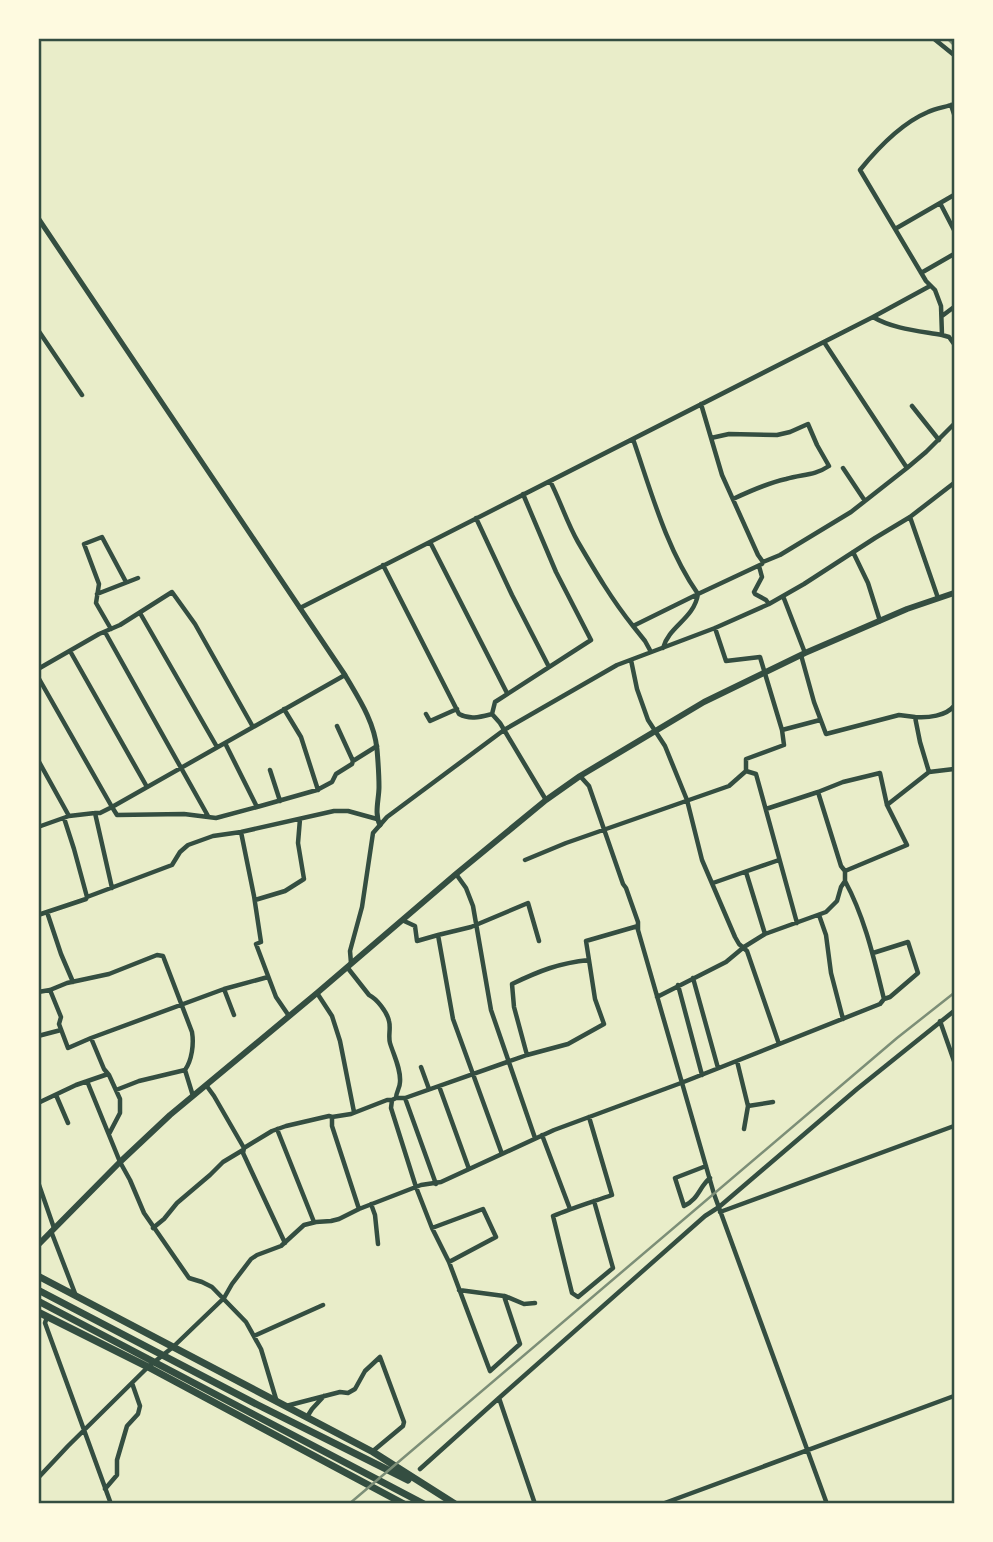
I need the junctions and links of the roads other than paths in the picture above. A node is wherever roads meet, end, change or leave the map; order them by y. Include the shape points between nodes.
1 (933, 38) edge
2 (954, 55) edge
3 (953, 104) edge
4 (954, 114) edge
5 (954, 195) edge
6 (940, 203) junction
7 (38, 218) edge
8 (895, 229) junction
9 (954, 230) edge
10 (954, 254) edge
11 (921, 273) junction
12 (930, 286) junction
13 (954, 307) edge
14 (942, 316) junction
15 (873, 317) junction
16 (38, 330) edge
17 (942, 335) junction
18 (824, 342) junction
19 (954, 344) edge
20 (82, 395) dead end
21 (701, 404) junction
22 (912, 406) dead end
23 (954, 424) edge
24 (711, 438) junction
25 (633, 439) junction
26 (939, 440) junction
27 (844, 468) dead end
28 (907, 468) junction
29 (550, 481) junction
30 (954, 483) edge
31 (523, 494) junction
32 (733, 499) junction
33 (865, 501) junction
34 (910, 517) junction
35 (476, 518) junction
36 (430, 542) junction
37 (853, 552) junction
38 (761, 564) junction
39 (383, 565) junction
40 (138, 578) dead end
41 (126, 582) junction
42 (954, 593) edge
43 (97, 594) junction
44 (698, 594) junction
45 (783, 596) junction
46 (938, 598) junction
47 (769, 604) junction
48 (300, 608) junction
49 (140, 612) junction
50 (880, 621) junction
51 (633, 626) junction
52 (715, 628) junction
53 (108, 631) junction
54 (663, 648) junction
55 (70, 651) junction
56 (651, 652) junction
57 (803, 654) junction
58 (631, 660) junction
59 (549, 667) junction
60 (38, 669) edge
61 (765, 673) junction
62 (345, 675) junction
63 (38, 677) edge
64 (507, 693) junction
65 (954, 706) edge
66 (284, 709) junction
67 (457, 709) junction
68 (426, 714) dead end
69 (492, 714) junction
70 (915, 717) junction
71 (820, 720) junction
72 (253, 726) junction
73 (337, 726) dead end
74 (504, 730) junction
75 (655, 730) junction
76 (782, 730) junction
77 (225, 743) junction
78 (377, 746) junction
79 (217, 747) junction
80 (38, 760) edge
81 (353, 761) junction
82 (182, 767) junction
83 (954, 769) edge
84 (270, 770) dead end
85 (746, 771) junction
86 (929, 772) junction
87 (580, 776) junction
88 (147, 787) junction
89 (318, 790) junction
90 (818, 792) junction
91 (546, 800) junction
92 (687, 800) junction
93 (280, 801) junction
94 (887, 805) junction
95 (112, 807) junction
96 (257, 807) junction
97 (766, 809) junction
98 (95, 813) junction
99 (208, 816) junction
100 (66, 817) junction
101 (300, 819) junction
102 (378, 822) junction
103 (38, 827) edge
104 (603, 831) junction
105 (242, 832) junction
106 (525, 860) dead end
107 (779, 860) junction
108 (845, 871) junction
109 (746, 872) junction
110 (456, 874) junction
111 (845, 881) junction
112 (713, 883) junction
113 (112, 888) junction
114 (87, 897) junction
115 (255, 900) junction
116 (47, 912) junction
117 (38, 915) edge
118 (819, 915) junction
119 (402, 920) junction
120 (797, 923) junction
121 (476, 925) junction
122 (638, 926) junction
123 (765, 934) junction
124 (438, 935) junction
125 (539, 941) dead end
126 (744, 947) junction
127 (873, 953) junction
128 (589, 960) junction
129 (349, 965) junction
130 (268, 977) junction
131 (693, 978) junction
132 (73, 982) junction
133 (678, 985) junction
134 (223, 989) junction
135 (50, 990) junction
136 (38, 992) edge
137 (317, 993) junction
138 (657, 997) junction
139 (884, 999) junction
140 (181, 1004) junction
141 (954, 1011) edge
142 (234, 1015) dead end
143 (289, 1016) junction
144 (843, 1019) junction
145 (940, 1021) junction
146 (61, 1030) junction
147 (38, 1036) edge
148 (91, 1038) junction
149 (779, 1044) junction
150 (527, 1055) junction
151 (509, 1061) junction
152 (737, 1061) junction
153 (954, 1061) edge
154 (421, 1067) dead end
155 (718, 1069) junction
156 (185, 1070) junction
157 (108, 1074) junction
158 (472, 1074) junction
159 (702, 1075) junction
160 (87, 1081) junction
161 (681, 1083) junction
162 (206, 1085) junction
163 (439, 1086) junction
164 (429, 1089) junction
165 (116, 1090) junction
166 (56, 1095) junction
167 (193, 1096) junction
168 (405, 1098) junction
169 (394, 1099) junction
170 (773, 1102) dead end
171 (38, 1103) edge
172 (748, 1106) junction
173 (354, 1112) junction
174 (332, 1117) junction
175 (589, 1117) junction
176 (68, 1123) dead end
177 (954, 1126) edge
178 (276, 1129) junction
179 (744, 1129) dead end
180 (109, 1134) junction
181 (542, 1135) junction
182 (535, 1138) junction
183 (244, 1149) junction
184 (502, 1154) junction
185 (120, 1162) junction
186 (706, 1166) junction
187 (469, 1169) junction
188 (710, 1178) junction
189 (38, 1182) edge
190 (436, 1184) junction
191 (416, 1187) junction
192 (594, 1201) junction
193 (371, 1204) junction
194 (359, 1209) junction
195 (570, 1209) junction
196 (720, 1209) junction
197 (314, 1222) junction
198 (153, 1228) junction
199 (432, 1228) junction
200 (53, 1230) junction
201 (285, 1243) junction
202 (378, 1244) dead end
203 (38, 1245) edge
204 (449, 1262) junction
205 (38, 1276) edge
206 (38, 1290) edge
207 (459, 1290) junction
208 (76, 1296) junction
209 (504, 1296) junction
210 (224, 1298) junction
211 (38, 1301) edge
212 (535, 1303) dead end
213 (323, 1305) dead end
214 (38, 1312) edge
215 (47, 1316) junction
216 (254, 1336) junction
217 (173, 1347) junction
218 (148, 1367) junction
219 (132, 1383) junction
220 (954, 1395) edge
221 (325, 1396) junction
222 (499, 1398) junction
223 (276, 1400) junction
224 (286, 1406) junction
225 (307, 1417) junction
226 (84, 1431) junction
227 (807, 1449) junction
228 (373, 1452) junction
229 (420, 1469) dead end
230 (38, 1478) edge
231 (105, 1489) junction
232 (111, 1503) edge
233 (404, 1503) edge
234 (424, 1503) edge
235 (455, 1503) edge
236 (535, 1503) edge
237 (662, 1503) edge
238 (827, 1503) edge

1 - 2 street
3 - 4 street
3 - 8 street via 915,118 860,170
5 - 6 street
6 - 8 street
6 - 9 street
7 - 48 street
8 - 11 street
10 - 11 street
11 - 12 street
12 - 14 street
12 - 15 street
13 - 14 street
14 - 17 street
15 - 17 street
15 - 18 street
16 - 20 street
17 - 19 street
18 - 21 street
18 - 28 street
21 - 24 street
21 - 25 street
22 - 26 street
23 - 26 street
24 - 32 street
24 - 32 street via 777,435 808,424 829,466
25 - 29 street
25 - 44 street via 685,576
26 - 28 street
27 - 33 street
28 - 33 street
29 - 31 street
29 - 51 street via 577,541
30 - 34 street
31 - 35 street
31 - 59 street via 591,640
32 - 38 street
33 - 38 street
34 - 37 street
34 - 46 street
35 - 36 street
35 - 59 street
36 - 39 street
36 - 64 street
37 - 45 street
37 - 50 street
38 - 44 street
38 - 47 street via 762,577 754,592
39 - 48 street
39 - 67 street
40 - 41 street
41 - 43 street
41 - 43 street via 102,537 85,544 99,584
42 - 46 main road
43 - 53 street via 96,604
44 - 51 street
44 - 54 street via 690,615 666,638
45 - 47 street
45 - 57 street
46 - 50 main road
47 - 52 street
48 - 62 street
49 - 53 street
49 - 72 street via 172,592
49 - 79 street
50 - 57 main road
51 - 56 street
52 - 54 street
52 - 61 street via 726,661 760,657
53 - 55 street
53 - 82 street
54 - 56 street
55 - 60 street
55 - 88 street
56 - 58 street
57 - 61 main road
57 - 71 street
58 - 74 street
58 - 75 street
59 - 64 street
61 - 75 main road
61 - 76 street
62 - 66 street
62 - 78 street via 366,710
63 - 95 street
64 - 69 street via 495,702
65 - 70 street via 950,712
66 - 72 street
66 - 89 street via 301,737
67 - 68 street via 430,721
67 - 69 street via 472,718
69 - 74 street
70 - 71 street via 899,715 826,734
70 - 86 street
71 - 76 street
72 - 77 street
73 - 81 street
74 - 91 street
74 - 102 street
75 - 87 main road
75 - 92 street
76 - 85 street via 784,745 746,759
77 - 79 street
77 - 96 street
78 - 81 street
78 - 102 street
79 - 82 street
80 - 100 street
81 - 89 street
82 - 88 street
82 - 99 street
83 - 86 street
84 - 93 street
85 - 92 street via 729,786
85 - 97 street via 756,774
86 - 94 street
87 - 91 main road
87 - 104 street via 589,786
88 - 95 street
89 - 93 street
90 - 94 street via 880,773
90 - 97 street
90 - 108 street
91 - 110 main road
92 - 104 street
92 - 112 street via 702,860
93 - 96 street
94 - 108 street via 907,845
95 - 98 street
95 - 99 street via 117,815
96 - 99 street via 224,817
97 - 107 street
98 - 100 street
98 - 113 street
100 - 103 street
100 - 114 street
101 - 102 street via 342,810
101 - 105 street
101 - 115 street via 298,843 304,879 285,891
102 - 129 street
104 - 106 street
104 - 122 street
105 - 113 street via 188,845 172,865
105 - 115 street
107 - 109 street
107 - 120 street
108 - 111 street
109 - 112 street
109 - 123 street
110 - 119 main road
110 - 121 street via 470,895
111 - 118 street via 833,906
111 - 127 street
112 - 126 street via 735,937
113 - 114 street
114 - 116 street
115 - 130 street via 261,942 256,944
116 - 117 street
116 - 132 street
118 - 120 street
118 - 144 street
119 - 124 street via 415,926 417,941
119 - 129 main road
120 - 123 street
121 - 124 street
121 - 125 street via 528,903
121 - 151 street via 491,1010
122 - 128 street via 586,942
122 - 138 street
123 - 126 street
124 - 158 street via 453,1018
126 - 131 street
126 - 149 street
127 - 139 street
127 - 139 street via 908,942 918,973
128 - 150 street via 604,1024 568,1044
128 - 150 street via 546,968 512,984
129 - 137 main road
129 - 169 street via 390,1022 389,1040 400,1083
130 - 134 street
130 - 143 street
131 - 133 street
131 - 155 street
132 - 135 street
132 - 140 street via 157,955 163,957
133 - 138 street
133 - 159 street
134 - 140 street
134 - 142 street
135 - 136 street
135 - 146 street
137 - 143 main road
137 - 173 street via 332,1016 340,1041
138 - 161 street
139 - 144 street
140 - 148 street
140 - 156 street via 193,1038
141 - 145 street
143 - 162 main road
144 - 149 street
145 - 153 street
145 - 196 street
146 - 147 street
146 - 148 street via 68,1048
148 - 157 street
149 - 152 street
150 - 151 street
151 - 158 street
151 - 182 street
152 - 155 street
152 - 172 street
154 - 164 street
155 - 159 street
156 - 165 street
156 - 167 street
157 - 160 street
157 - 165 street
158 - 163 street
158 - 184 street
159 - 161 street
160 - 166 street
160 - 180 street
161 - 175 street
161 - 186 street
162 - 167 main road
162 - 183 street
163 - 164 street
163 - 187 street
164 - 168 street
165 - 180 street via 120,1114
166 - 171 street
166 - 176 street
167 - 185 main road
168 - 169 street
168 - 190 street
169 - 173 street
169 - 191 street via 391,1108
170 - 172 street
172 - 179 street
173 - 174 street
174 - 178 street
174 - 194 street
175 - 181 street
175 - 192 street via 612,1195
177 - 196 street
178 - 183 street
178 - 197 street
180 - 185 street
181 - 182 street
181 - 195 street
182 - 184 street
183 - 198 street via 223,1162
183 - 201 street
184 - 187 street
185 - 198 street
185 - 200 main road
186 - 188 street
186 - 188 street via 675,1178 684,1206 699,1195
187 - 190 street
188 - 196 street
189 - 200 street
190 - 191 street
191 - 193 street
191 - 199 street
192 - 195 street
192 - 195 street via 613,1268 578,1297 572,1293 553,1216
193 - 194 street
193 - 202 street
194 - 197 street via 331,1221
196 - 222 street via 705,1216
196 - 227 street
197 - 201 street
198 - 210 street via 189,1278
199 - 204 street
199 - 204 street via 483,1209 496,1237
200 - 203 main road
200 - 208 street
201 - 210 street via 251,1259
204 - 207 street
205 - 208 highway
206 - 235 highway
207 - 209 street
207 - 209 street via 490,1371 520,1344
208 - 217 highway
209 - 212 street
210 - 216 street
210 - 217 street
211 - 234 highway
213 - 216 street
214 - 215 highway
215 - 218 highway
215 - 226 street via 45,1323
216 - 223 street
217 - 218 street
217 - 223 highway
218 - 219 street
218 - 233 highway
219 - 226 street
219 - 231 street via 138,1414 127,1426 117,1475
220 - 227 street
221 - 224 street
221 - 225 street
221 - 228 street via 355,1389 380,1357 404,1422
222 - 229 street
222 - 236 street
223 - 224 highway
224 - 225 highway
225 - 228 highway
226 - 230 street
226 - 231 street
227 - 237 street
227 - 238 street
228 - 235 highway
231 - 232 street

